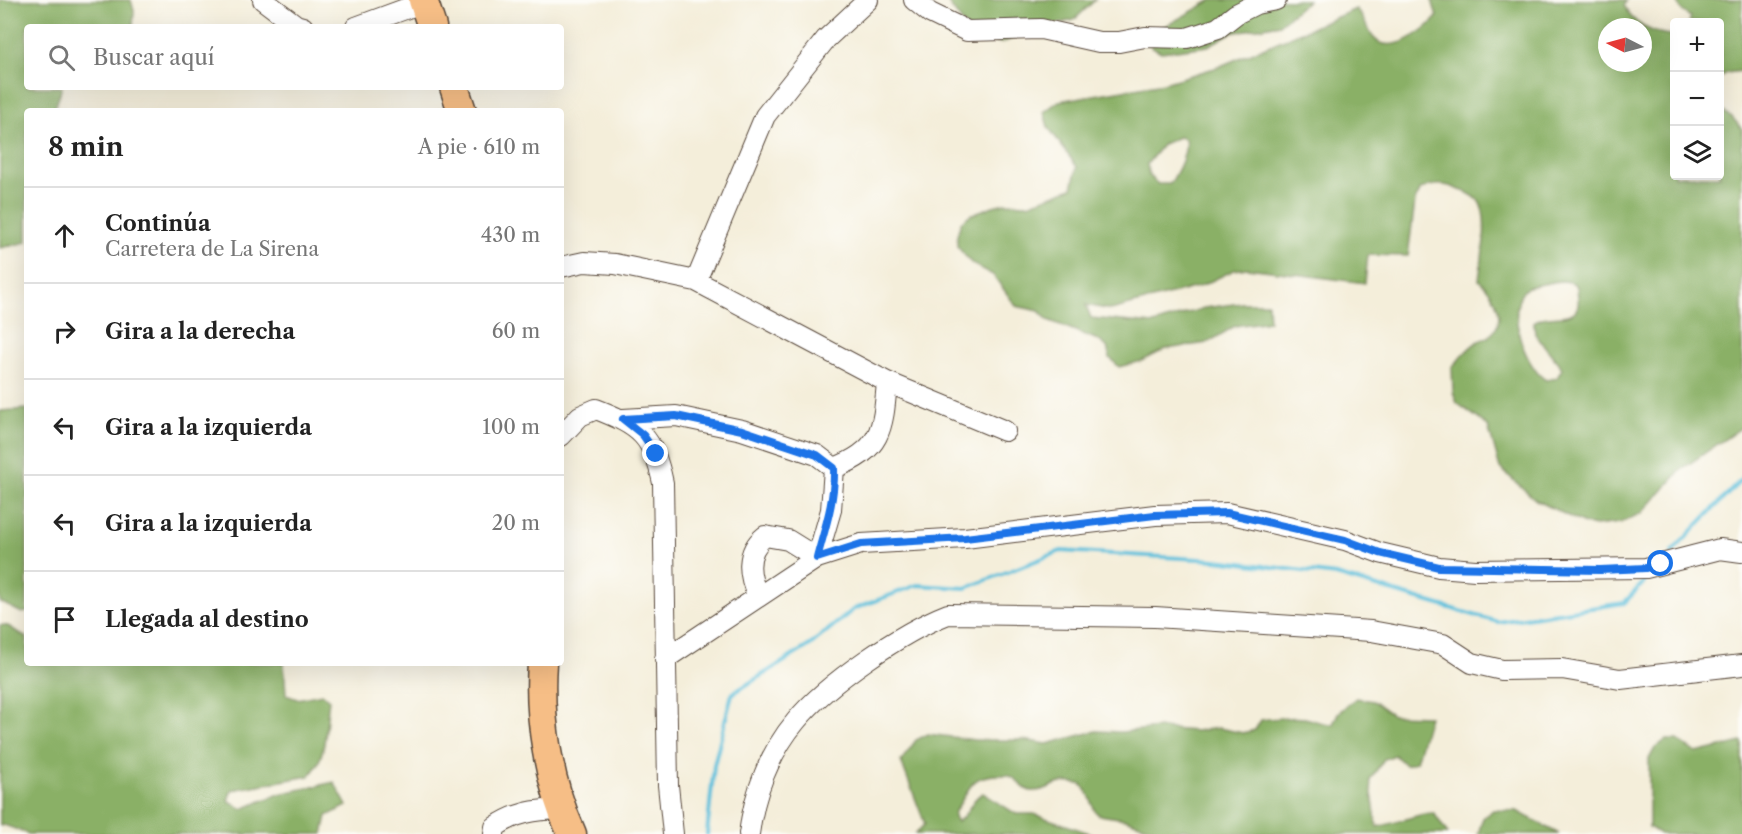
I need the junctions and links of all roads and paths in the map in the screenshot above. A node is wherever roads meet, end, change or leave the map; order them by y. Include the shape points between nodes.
1 (263, 0) edge
2 (868, 0) edge
3 (914, 0) edge
4 (1276, 0) edge
5 (426, 10) edge
6 (295, 24) edge
7 (368, 24) edge
8 (455, 90) edge
9 (461, 108) edge
10 (564, 266) edge
11 (696, 281) junction
12 (887, 382) junction
13 (623, 419) junction
14 (1005, 431) dead end
15 (564, 433) edge
16 (834, 468) junction
17 (1742, 552) edge
18 (817, 558) junction
19 (758, 596) junction
20 (665, 659) junction
21 (1742, 665) edge
22 (542, 666) edge
23 (566, 822) edge
24 (494, 834) edge
25 (673, 834) edge
26 (749, 834) edge

1 - 6 street
2 - 11 street via 826,39 765,116
3 - 4 street via 930,13 967,31 1041,29 1100,42 1187,38 1218,28 1256,4
5 - 7 street
8 - 9 highway
10 - 11 street via 584,262 615,264
11 - 12 street
12 - 14 street
12 - 16 street via 884,420 874,444 857,459
13 - 15 street via 596,409 580,416
13 - 16 street via 676,416 742,430 817,455
13 - 20 street via 643,435 656,454 663,483
16 - 18 street via 831,510
17 - 18 street via 1720,549 1646,568 1463,569 1439,567 1227,513 1155,515 965,538 861,544
18 - 19 street
18 - 19 street via 789,540 765,536 755,544 750,562
19 - 20 street
20 - 25 street
21 - 26 street via 1620,679 1562,669 1502,670 1472,663 1443,644 1371,631 1155,616 948,614 923,624 864,663 796,721 760,781
22 - 23 highway via 540,685 552,785
23 - 24 street via 526,811 495,827

